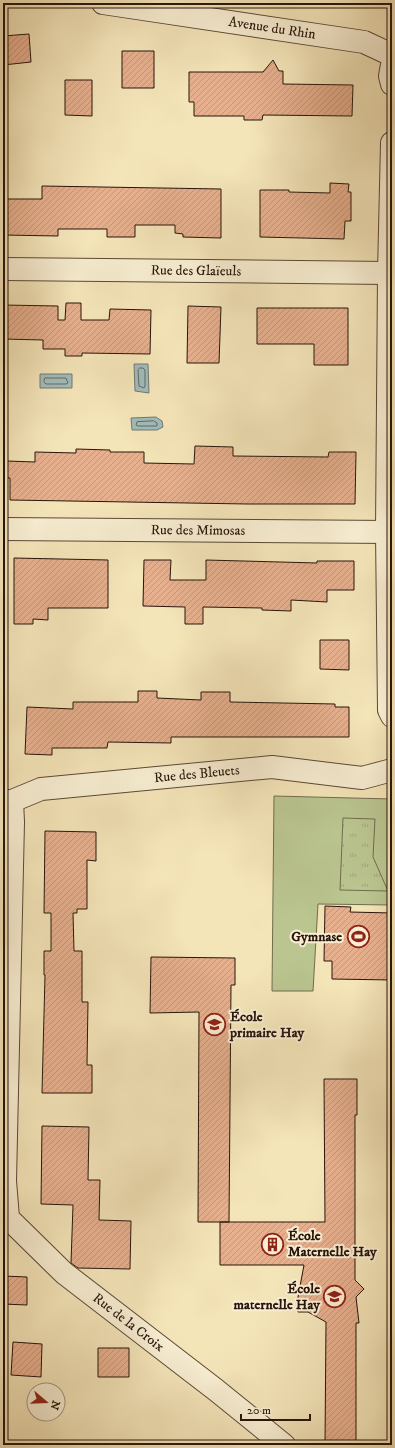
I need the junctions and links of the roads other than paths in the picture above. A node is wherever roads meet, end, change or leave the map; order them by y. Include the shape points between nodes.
1 (103, 3) edge
2 (392, 55) edge
3 (392, 65) edge
4 (392, 84) edge
5 (392, 142) edge
6 (3, 269) edge
7 (389, 272) junction
8 (3, 529) edge
9 (390, 532) edge
10 (392, 716) edge
11 (392, 770) edge
12 (7, 802) edge
13 (4, 1181) edge
14 (284, 1445) edge

1 - 2 street, Avenue du Rhin via 364,42
3 - 4 street
5 - 7 street
6 - 7 street, Rue des Glaïeuls
7 - 9 street
8 - 9 street, Rue des Mimosas
9 - 10 street via 389,710
11 - 12 street, Rue des Bleuets via 362,778 272,767 41,789
12 - 13 street, Rue de la Croix via 13,822
13 - 14 street, Rue de la Croix via 8,1218 64,1273

